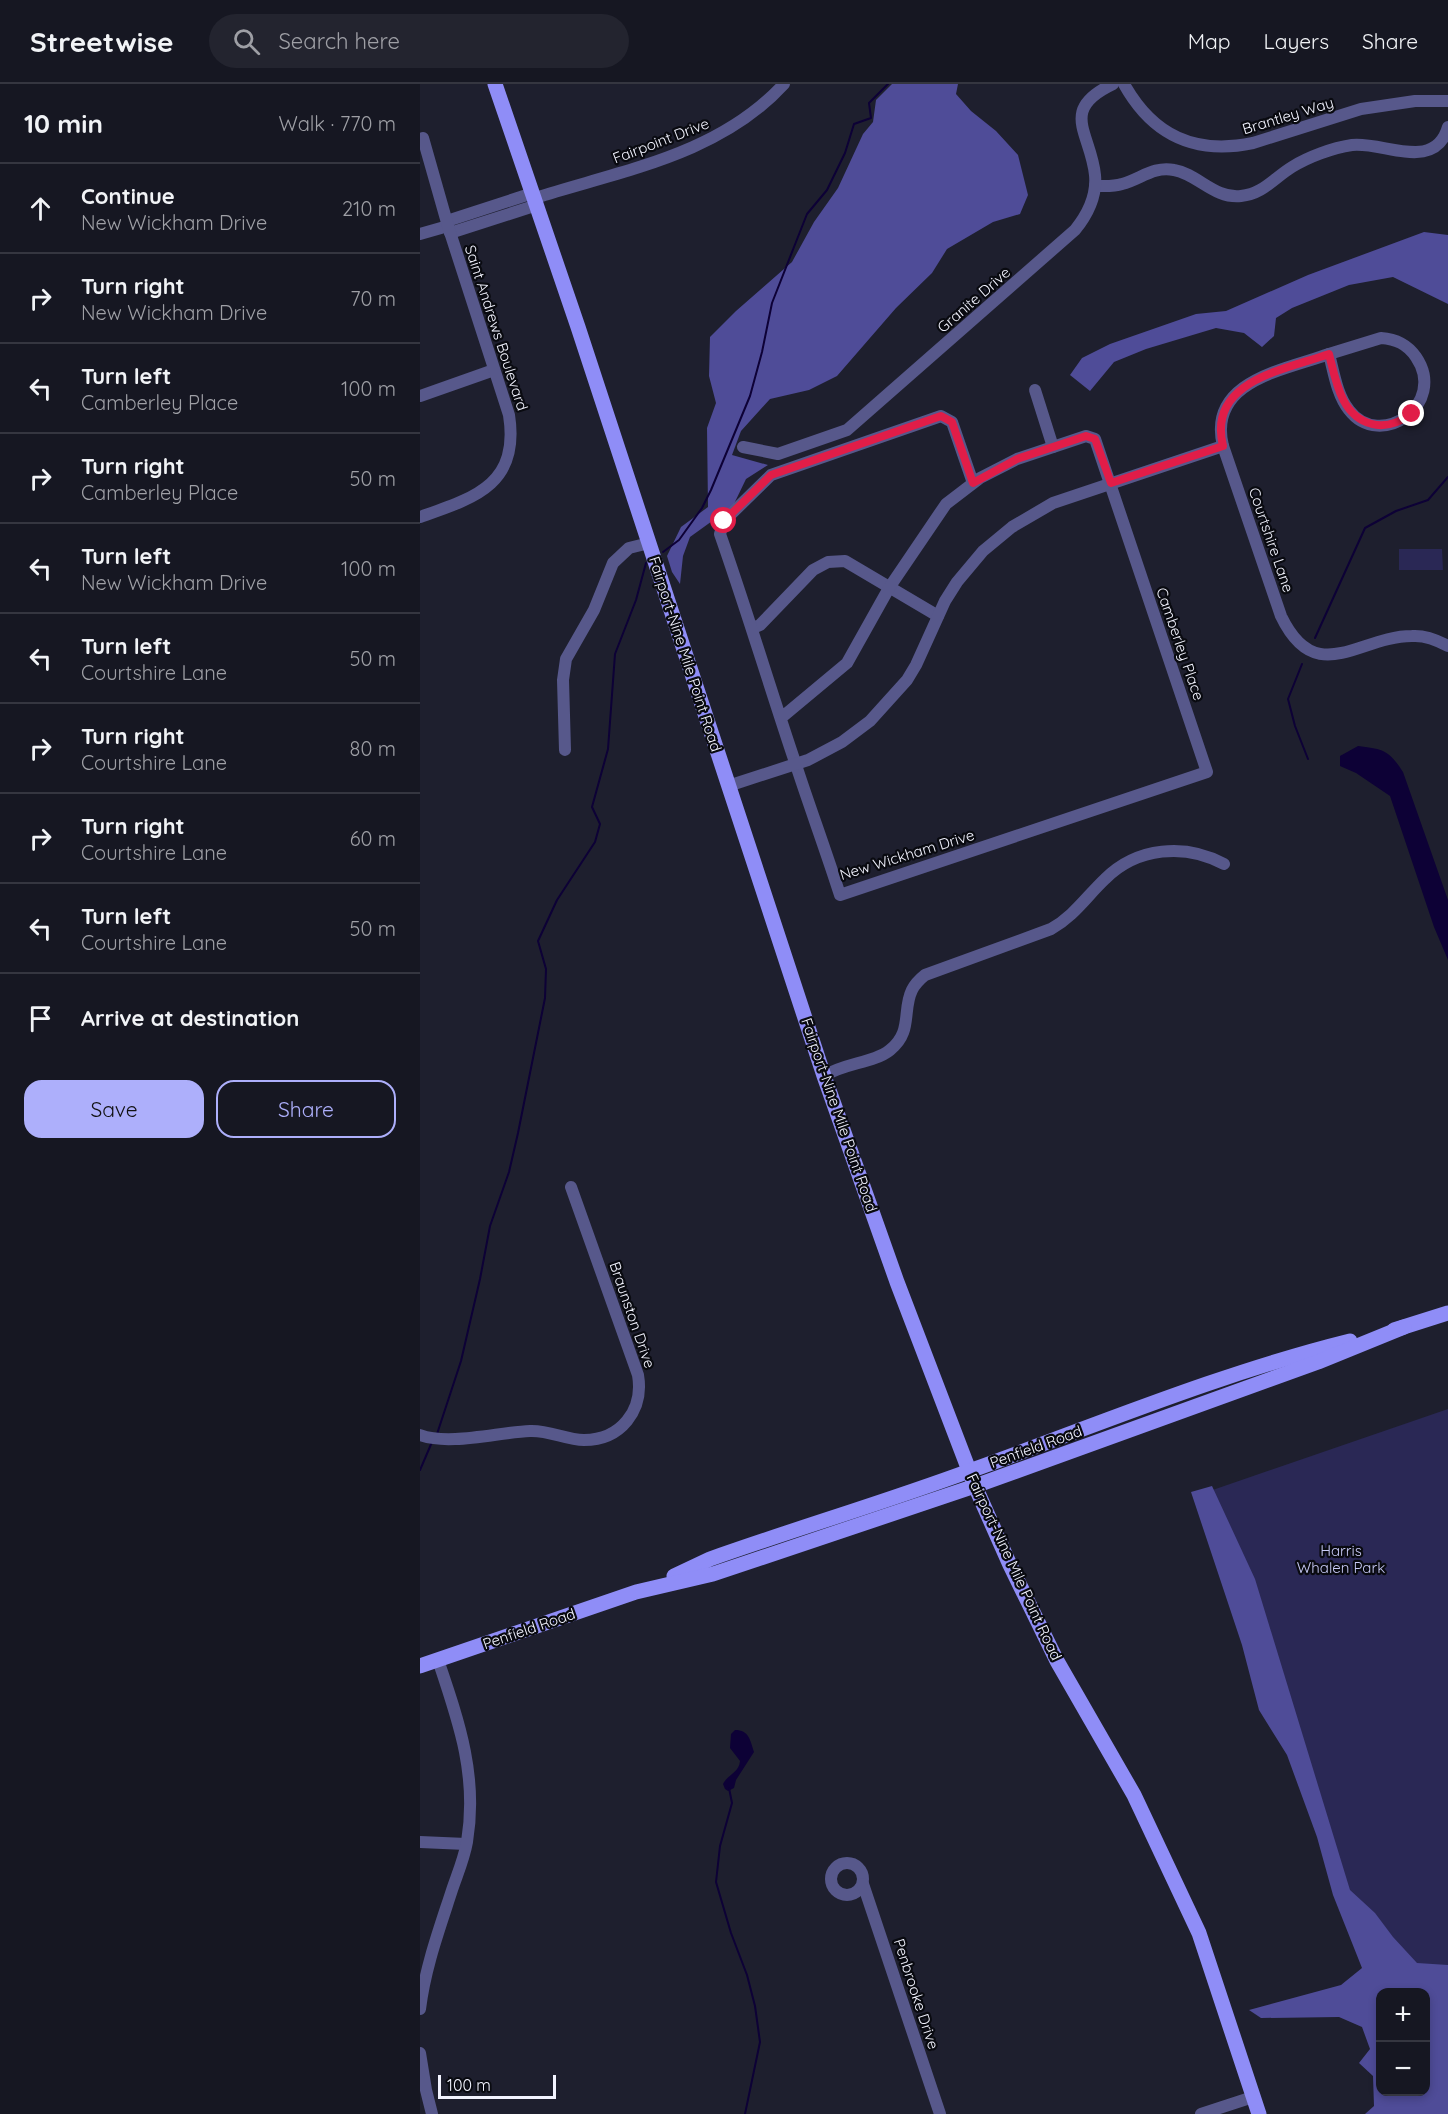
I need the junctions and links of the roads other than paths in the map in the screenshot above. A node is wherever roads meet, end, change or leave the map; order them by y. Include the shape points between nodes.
1 (495, 84) edge
2 (784, 84) edge
3 (1113, 84) edge
4 (1124, 84) edge
5 (1448, 100) edge
6 (1448, 127) edge
7 (423, 138) dead end
8 (1095, 186) junction
9 (535, 199) junction
10 (448, 227) junction
11 (420, 234) edge
12 (1329, 354) junction
13 (494, 370) junction
14 (1035, 390) dead end
15 (420, 396) edge
16 (1223, 446) junction
17 (743, 447) dead end
18 (1053, 447) junction
19 (973, 483) junction
20 (1111, 483) junction
21 (420, 517) edge
22 (649, 543) junction
23 (889, 588) junction
24 (938, 616) junction
25 (753, 628) junction
26 (1448, 646) edge
27 (781, 718) junction
28 (565, 750) dead end
29 (796, 765) junction
30 (728, 786) junction
31 (1078, 816) joint
32 (1224, 864) dead end
33 (824, 1076) junction
34 (572, 1186) dead end
35 (1448, 1313) edge
36 (420, 1435) edge
37 (972, 1479) junction
38 (438, 1660) junction
39 (420, 1666) edge
40 (420, 1842) edge
41 (466, 1844) junction
42 (863, 1884) dead end
43 (420, 2009) edge
44 (420, 2053) edge
45 (1253, 2097) junction
46 (427, 2109) edge
47 (940, 2114) edge
48 (1201, 2114) edge
49 (1259, 2114) edge

1 - 9 main road, Fairport-Nine Mile Point Road
2 - 9 street, Fairpoint Drive via 753,112 698,146
3 - 8 street, Granite Drive via 1088,100 1082,117
4 - 5 street, Brantley Way via 1142,112 1161,128 1181,140 1217,148 1253,143 1361,109
6 - 8 street via 1440,142 1430,149 1410,153 1378,146 1348,146 1298,163 1260,191 1242,196 1220,193 1184,173 1167,169 1150,171 1121,185
7 - 10 street, Saint Andrews Boulevard
8 - 17 street, Granite Drive via 1088,212 1075,230 854,425 837,435 778,454
9 - 10 street, Fairpoint Drive
9 - 22 main road, Fairport-Nine Mile Point Road
10 - 11 street, Fairpoint Drive
10 - 13 street, Saint Andrews Boulevard
12 - 12 street, Courtshire Lane via 1381,338 1393,339 1412,352 1424,371 1425,396 1412,414 1396,423 1377,425 1359,420 1345,404
12 - 16 street, Courtshire Lane via 1262,378 1237,392 1228,402 1220,423
13 - 15 street
13 - 21 street, Saint Andrews Boulevard via 511,426 505,463 480,493
14 - 18 street
16 - 20 street
16 - 26 street, Courtshire Lane via 1278,609 1294,638 1329,655 1412,636 1424,636
18 - 19 street, Camberley Place via 1017,459
18 - 20 street, Camberley Place via 1086,436 1095,439
19 - 23 street, Camberley Place via 946,504
19 - 25 street, New Wickham Drive via 952,422 941,416 771,475 724,521 720,534
20 - 24 street via 1040,509 1005,532 970,566
20 - 31 street, Camberley Place via 1207,772
22 - 28 street via 629,548 613,563 594,610 566,659
22 - 30 main road, Fairport-Nine Mile Point Road
23 - 24 street
23 - 25 street via 845,561 828,562 813,570
23 - 27 street, Camberley Place via 847,663
24 - 29 street via 916,665 882,709 842,742
25 - 27 street, New Wickham Drive
27 - 29 street, New Wickham Drive
29 - 30 street
29 - 31 street, New Wickham Drive via 840,895
30 - 33 main road, Fairport-Nine Mile Point Road
32 - 33 street via 1191,851 1164,850 1122,865 1057,926 925,975 912,990 902,1035 890,1050
33 - 37 main road, Fairport-Nine Mile Point Road
34 - 36 street, Braunston Drive via 635,1364 640,1385 633,1413 612,1433 586,1440 540,1431 444,1439
35 - 37 main road, Penfield Road via 1314,1349 1182,1392
37 - 38 main road, Penfield Road via 732,1551 638,1592
37 - 45 main road, Fairport-Nine Mile Point Road via 1019,1584 1134,1795 1199,1933
38 - 39 main road, Penfield Road
38 - 41 street via 461,1727 468,1764
40 - 41 street
41 - 43 street via 428,1967
42 - 47 street, Penbrooke Drive
44 - 46 street
45 - 48 street
45 - 49 main road, Fairport-Nine Mile Point Road

